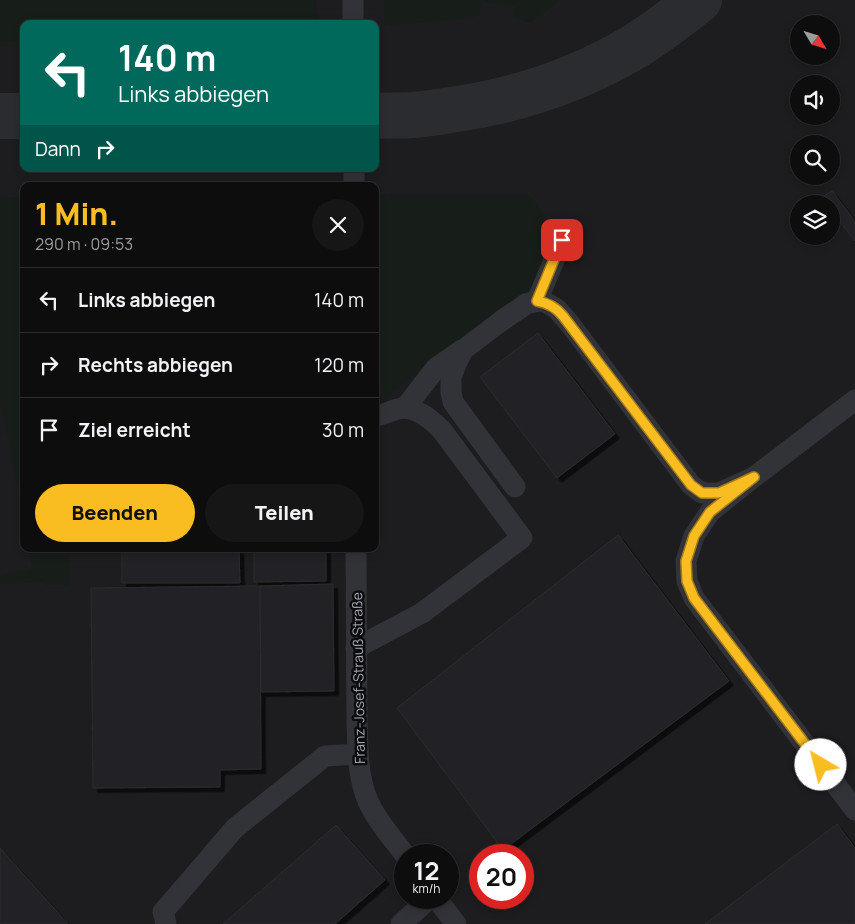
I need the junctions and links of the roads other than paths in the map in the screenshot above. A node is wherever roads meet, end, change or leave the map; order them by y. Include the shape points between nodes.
1 (353, 0) edge
2 (354, 20) edge
3 (562, 240) dead end
4 (537, 301) junction
5 (463, 350) junction
6 (451, 392) junction
7 (855, 400) edge
8 (405, 408) junction
9 (379, 416) edge
10 (754, 477) junction
11 (515, 487) dead end
12 (356, 552) edge
13 (356, 648) junction
14 (358, 754) junction
15 (855, 810) edge
16 (397, 844) edge
17 (418, 909) edge
18 (444, 909) edge
19 (166, 924) edge
20 (402, 924) edge
21 (456, 924) edge

1 - 2 street
3 - 4 street
4 - 5 street via 526,304
4 - 10 street via 557,308 691,485 702,493 719,493
5 - 6 street via 451,378
5 - 8 street via 436,368
6 - 8 street via 428,395
6 - 11 street via 453,402
7 - 10 street
8 - 9 street
8 - 13 street via 424,414 441,429 522,538 422,613
10 - 15 street via 710,512 694,536 686,561 687,581 694,598
12 - 13 street, Franz-Josef-Strauß Straße
13 - 14 street, Franz-Josef-Strauß Straße
14 - 16 street, Franz-Josef-Strauß Straße via 362,786 373,812
14 - 19 street via 325,756 235,828 163,912
17 - 20 street
18 - 21 street

